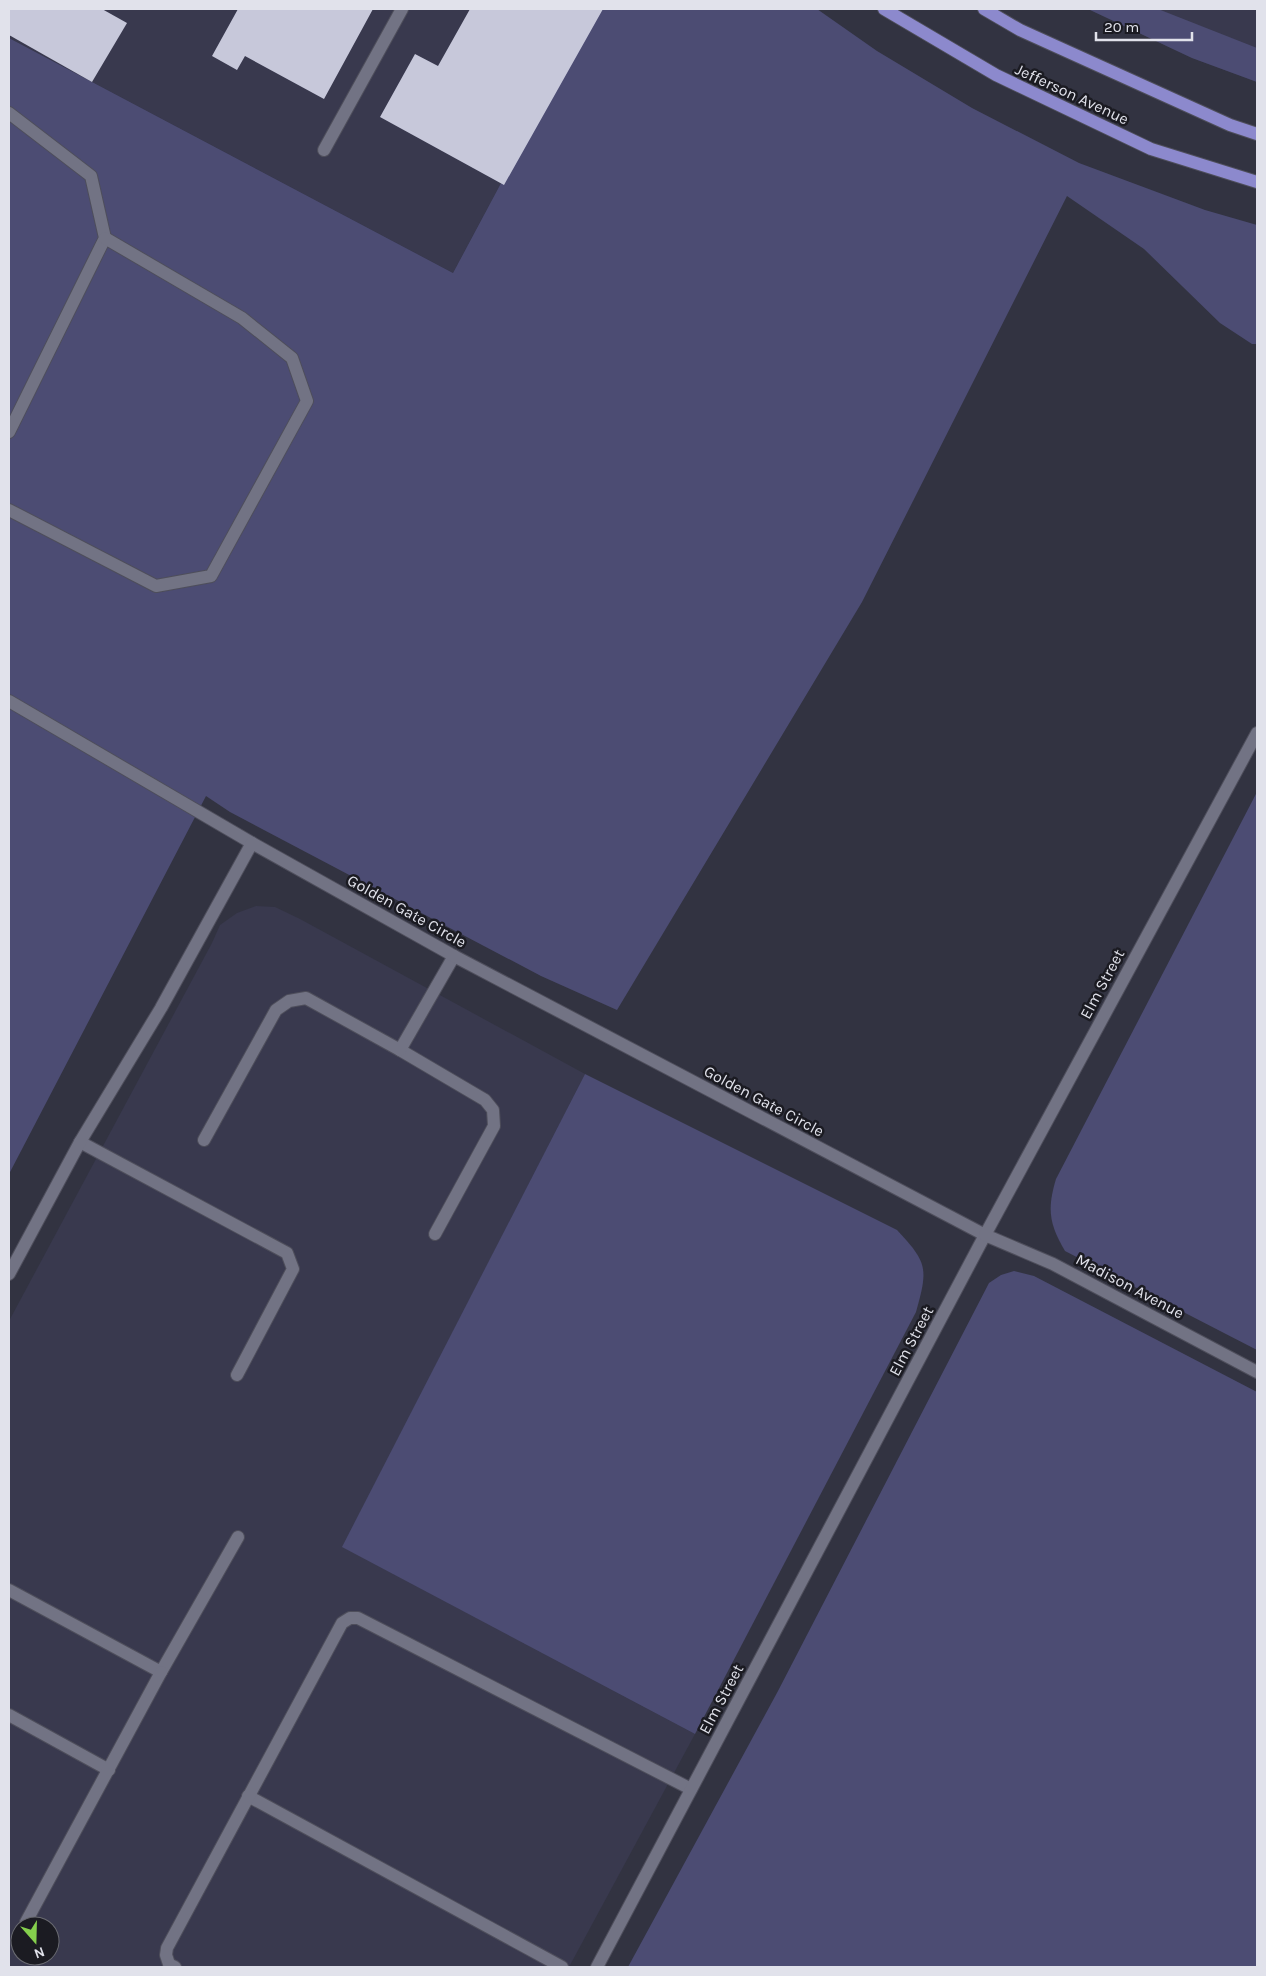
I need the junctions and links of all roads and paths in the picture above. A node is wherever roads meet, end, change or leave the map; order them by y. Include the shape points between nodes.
1 (402, 9) edge
2 (884, 9) edge
3 (984, 9) edge
4 (9, 113) edge
5 (1257, 134) edge
6 (324, 150) dead end
7 (1257, 182) edge
8 (105, 238) junction
9 (9, 432) edge
10 (9, 510) edge
11 (9, 701) edge
12 (1257, 732) edge
13 (252, 843) junction
14 (454, 956) junction
15 (400, 1050) junction
16 (204, 1140) dead end
17 (80, 1142) junction
18 (435, 1234) dead end
19 (985, 1235) junction
20 (9, 1274) edge
21 (1257, 1372) edge
22 (237, 1375) dead end
23 (238, 1537) dead end
24 (9, 1590) edge
25 (161, 1672) junction
26 (9, 1715) edge
27 (109, 1770) junction
28 (692, 1789) junction
29 (248, 1796) junction
30 (29, 1916) edge
31 (174, 1967) edge
32 (562, 1967) edge
33 (598, 1967) edge

1 - 6 street
2 - 7 main road, Jefferson Avenue via 996,75 1151,149
3 - 5 main road via 1029,34 1230,125
4 - 8 street via 91,176
8 - 9 street
8 - 10 street via 242,318 278,346 292,358 307,400 211,576 156,586
11 - 13 street, Golden Gate Circle
12 - 19 street, Elm Street
13 - 14 street, Golden Gate Circle
13 - 17 street via 161,1008
14 - 15 street
14 - 19 street, Golden Gate Circle
15 - 16 street via 306,998 289,1001 276,1010
15 - 18 street via 485,1100 493,1110 494,1126
17 - 20 street
17 - 22 street via 287,1252 293,1269
19 - 21 street, Madison Avenue via 1053,1264
19 - 28 street, Elm Street
23 - 25 street
24 - 25 street
25 - 27 street
26 - 27 street
27 - 30 street
28 - 29 street via 358,1618 350,1618 342,1623
28 - 33 street, Elm Street
29 - 31 street via 167,1948 169,1964
29 - 32 street

